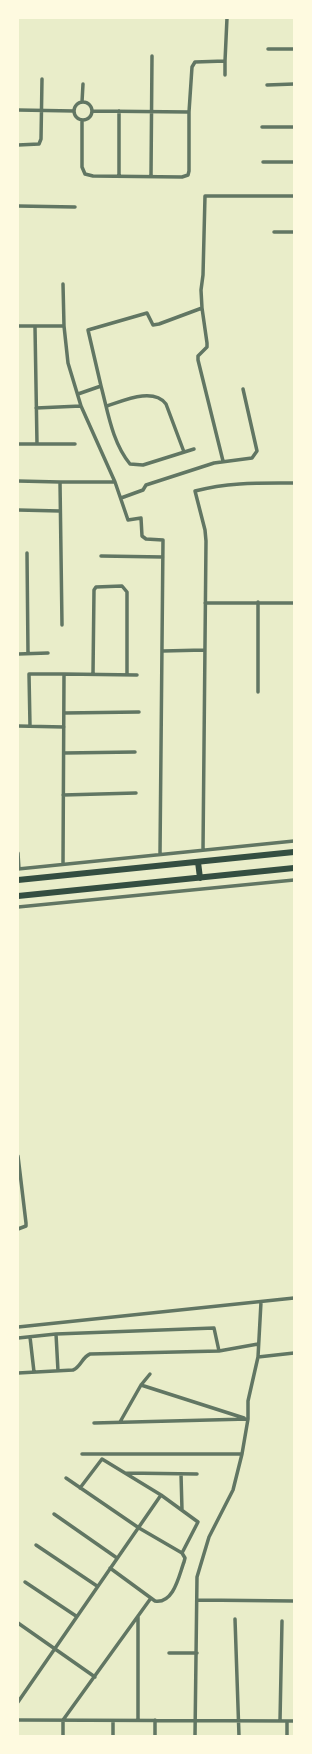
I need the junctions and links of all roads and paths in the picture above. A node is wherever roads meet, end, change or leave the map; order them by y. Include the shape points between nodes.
1 (227, 18) edge
2 (268, 49) dead end
3 (294, 49) edge
4 (152, 56) dead end
5 (225, 61) junction
6 (225, 75) dead end
7 (42, 79) dead end
8 (83, 84) dead end
9 (294, 84) edge
10 (267, 85) dead end
11 (82, 102) junction
12 (18, 110) edge
13 (42, 111) junction
14 (74, 111) junction
15 (92, 111) junction
16 (119, 111) junction
17 (151, 112) junction
18 (189, 112) junction
19 (82, 120) junction
20 (262, 127) dead end
21 (294, 127) edge
22 (18, 144) edge
23 (263, 162) dead end
24 (294, 162) edge
25 (119, 176) junction
26 (151, 176) junction
27 (294, 196) edge
28 (18, 206) edge
29 (75, 207) dead end
30 (274, 232) dead end
31 (294, 232) edge
32 (63, 284) dead end
33 (202, 308) junction
34 (18, 326) edge
35 (35, 326) junction
36 (64, 326) junction
37 (101, 386) junction
38 (243, 389) dead end
39 (78, 394) junction
40 (81, 406) junction
41 (106, 406) junction
42 (36, 408) junction
43 (18, 444) edge
44 (36, 444) junction
45 (75, 444) dead end
46 (194, 449) dead end
47 (184, 452) junction
48 (224, 461) junction
49 (18, 482) edge
50 (60, 482) junction
51 (115, 482) junction
52 (294, 483) edge
53 (121, 498) junction
54 (18, 510) edge
55 (60, 511) junction
56 (27, 553) dead end
57 (101, 556) dead end
58 (163, 557) junction
59 (258, 602) junction
60 (205, 603) junction
61 (294, 604) edge
62 (62, 625) dead end
63 (204, 650) junction
64 (163, 651) junction
65 (28, 653) junction
66 (48, 653) dead end
67 (18, 654) edge
68 (64, 674) junction
69 (93, 674) junction
70 (127, 675) junction
71 (137, 675) dead end
72 (258, 692) dead end
73 (139, 712) dead end
74 (64, 713) junction
75 (18, 726) edge
76 (30, 726) junction
77 (64, 727) junction
78 (135, 752) dead end
79 (64, 753) junction
80 (136, 793) dead end
81 (63, 795) junction
82 (294, 841) edge
83 (202, 850) junction
84 (294, 852) edge
85 (18, 853) edge
86 (160, 854) junction
87 (198, 862) junction
88 (63, 864) junction
89 (294, 868) edge
90 (18, 869) edge
91 (200, 878) junction
92 (18, 880) edge
93 (294, 880) edge
94 (52, 892) junction
95 (18, 896) edge
96 (53, 903) junction
97 (18, 907) edge
98 (18, 1156) edge
99 (18, 1229) edge
100 (294, 1298) edge
101 (261, 1302) junction
102 (18, 1327) edge
103 (56, 1334) junction
104 (30, 1337) junction
105 (18, 1338) edge
106 (258, 1344) junction
107 (219, 1351) junction
108 (294, 1353) edge
109 (258, 1357) junction
110 (58, 1371) junction
111 (34, 1372) junction
112 (18, 1373) edge
113 (150, 1374) dead end
114 (141, 1385) junction
115 (248, 1419) junction
116 (120, 1422) junction
117 (94, 1423) dead end
118 (82, 1454) dead end
119 (242, 1454) junction
120 (124, 1472) junction
121 (181, 1474) junction
122 (197, 1474) dead end
123 (66, 1478) dead end
124 (80, 1488) junction
125 (161, 1495) junction
126 (182, 1510) junction
127 (54, 1514) dead end
128 (138, 1528) junction
129 (36, 1545) dead end
130 (182, 1553) junction
131 (117, 1558) junction
132 (110, 1568) junction
133 (25, 1582) dead end
134 (97, 1586) junction
135 (151, 1598) junction
136 (197, 1600) junction
137 (294, 1602) edge
138 (138, 1615) junction
139 (76, 1616) junction
140 (235, 1619) dead end
141 (282, 1621) dead end
142 (18, 1623) edge
143 (55, 1647) junction
144 (169, 1653) dead end
145 (197, 1653) junction
146 (95, 1677) junction
147 (18, 1702) edge
148 (18, 1720) edge
149 (63, 1720) junction
150 (138, 1720) junction
151 (155, 1720) junction
152 (114, 1721) junction
153 (195, 1721) junction
154 (239, 1721) junction
155 (280, 1721) junction
156 (287, 1721) junction
157 (294, 1721) edge
158 (63, 1736) edge
159 (113, 1736) edge
160 (155, 1736) edge
161 (195, 1736) edge
162 (239, 1736) edge
163 (287, 1736) edge

1 - 5 street
2 - 3 street
4 - 17 street
5 - 6 street
5 - 18 street via 195,62 192,67
7 - 13 street
8 - 11 street
9 - 10 street
11 - 14 street via 76,105
11 - 15 street via 89,104
12 - 13 street
13 - 14 street
13 - 22 street via 39,144
14 - 19 street via 77,118
15 - 16 street
15 - 19 street via 90,116
16 - 17 street
16 - 25 street
17 - 18 street
17 - 26 street
18 - 26 street via 189,174 186,177
19 - 25 street via 83,171 89,176
20 - 21 street
23 - 24 street
25 - 26 street
27 - 33 street via 205,196
28 - 29 street
30 - 31 street
32 - 36 street
33 - 37 street via 159,324 153,325 147,313 88,330
33 - 48 street via 207,347 198,356 198,360
34 - 35 street
35 - 36 street
35 - 42 street
36 - 39 street via 66,353
37 - 39 street
37 - 41 street
38 - 48 street via 256,455 252,458
39 - 40 street
40 - 42 street
40 - 51 street
41 - 47 street via 139,397 156,396 163,399
41 - 47 street via 115,440 121,454 130,464 143,464
42 - 44 street
43 - 44 street
44 - 45 street
46 - 47 street
48 - 53 street via 146,486 143,490
49 - 50 street
50 - 51 street
50 - 55 street
51 - 53 street
52 - 60 street via 218,485 195,491 205,530
53 - 58 street via 128,520 141,518 142,536 146,539 163,540
54 - 55 street
55 - 62 street
56 - 65 street
57 - 58 street
58 - 64 street
59 - 60 street
59 - 61 street
59 - 72 street
60 - 63 street
63 - 64 street
63 - 83 street
64 - 86 street
65 - 66 street
65 - 67 street
68 - 69 street
68 - 74 street
68 - 76 street via 29,674
69 - 70 street
69 - 70 street via 94,590 96,587 122,586 127,592
70 - 71 street
73 - 74 street
74 - 77 street
75 - 76 street
76 - 77 street
77 - 79 street
78 - 79 street
79 - 81 street
80 - 81 street
81 - 88 street
82 - 83 street
83 - 86 street
84 - 87 highway
85 - 90 street
86 - 88 street
87 - 91 highway
87 - 92 highway
88 - 90 street
89 - 91 highway
91 - 94 highway
93 - 96 street
94 - 95 highway
94 - 96 street
96 - 97 street
98 - 99 street via 26,1223 26,1226
100 - 101 street
101 - 102 street
101 - 106 street
103 - 104 street
103 - 107 street via 214,1328
103 - 110 street
104 - 105 street
104 - 111 street
106 - 107 street
106 - 109 street
107 - 110 street via 90,1354 77,1369
108 - 109 street
109 - 115 street via 248,1401
110 - 111 street
111 - 112 street
113 - 114 street
114 - 115 street
114 - 116 street
115 - 116 street
115 - 119 street
116 - 117 street
118 - 119 street
119 - 136 street via 233,1490 208,1537 199,1564
120 - 121 street
120 - 124 street via 102,1459
120 - 125 street
121 - 122 street
121 - 126 street
123 - 124 street
124 - 128 street
125 - 126 street
125 - 128 street
126 - 130 street via 198,1522
127 - 131 street
128 - 130 street
128 - 131 street
129 - 134 street
130 - 135 street via 184,1562 171,1595 159,1602
131 - 132 street
132 - 134 street
132 - 135 street
133 - 139 street
134 - 139 street
135 - 138 street
136 - 137 street
136 - 145 street
138 - 146 street
138 - 150 street
139 - 143 street
140 - 154 street
141 - 155 street
142 - 143 street
143 - 146 street
143 - 147 street
144 - 145 street
145 - 153 street
146 - 149 street
148 - 149 street
149 - 152 street
149 - 158 street
150 - 151 street
150 - 152 street
151 - 153 street
151 - 160 street
152 - 159 street
153 - 154 street
153 - 161 street
154 - 155 street
154 - 162 street
155 - 156 street
156 - 157 street
156 - 163 street

